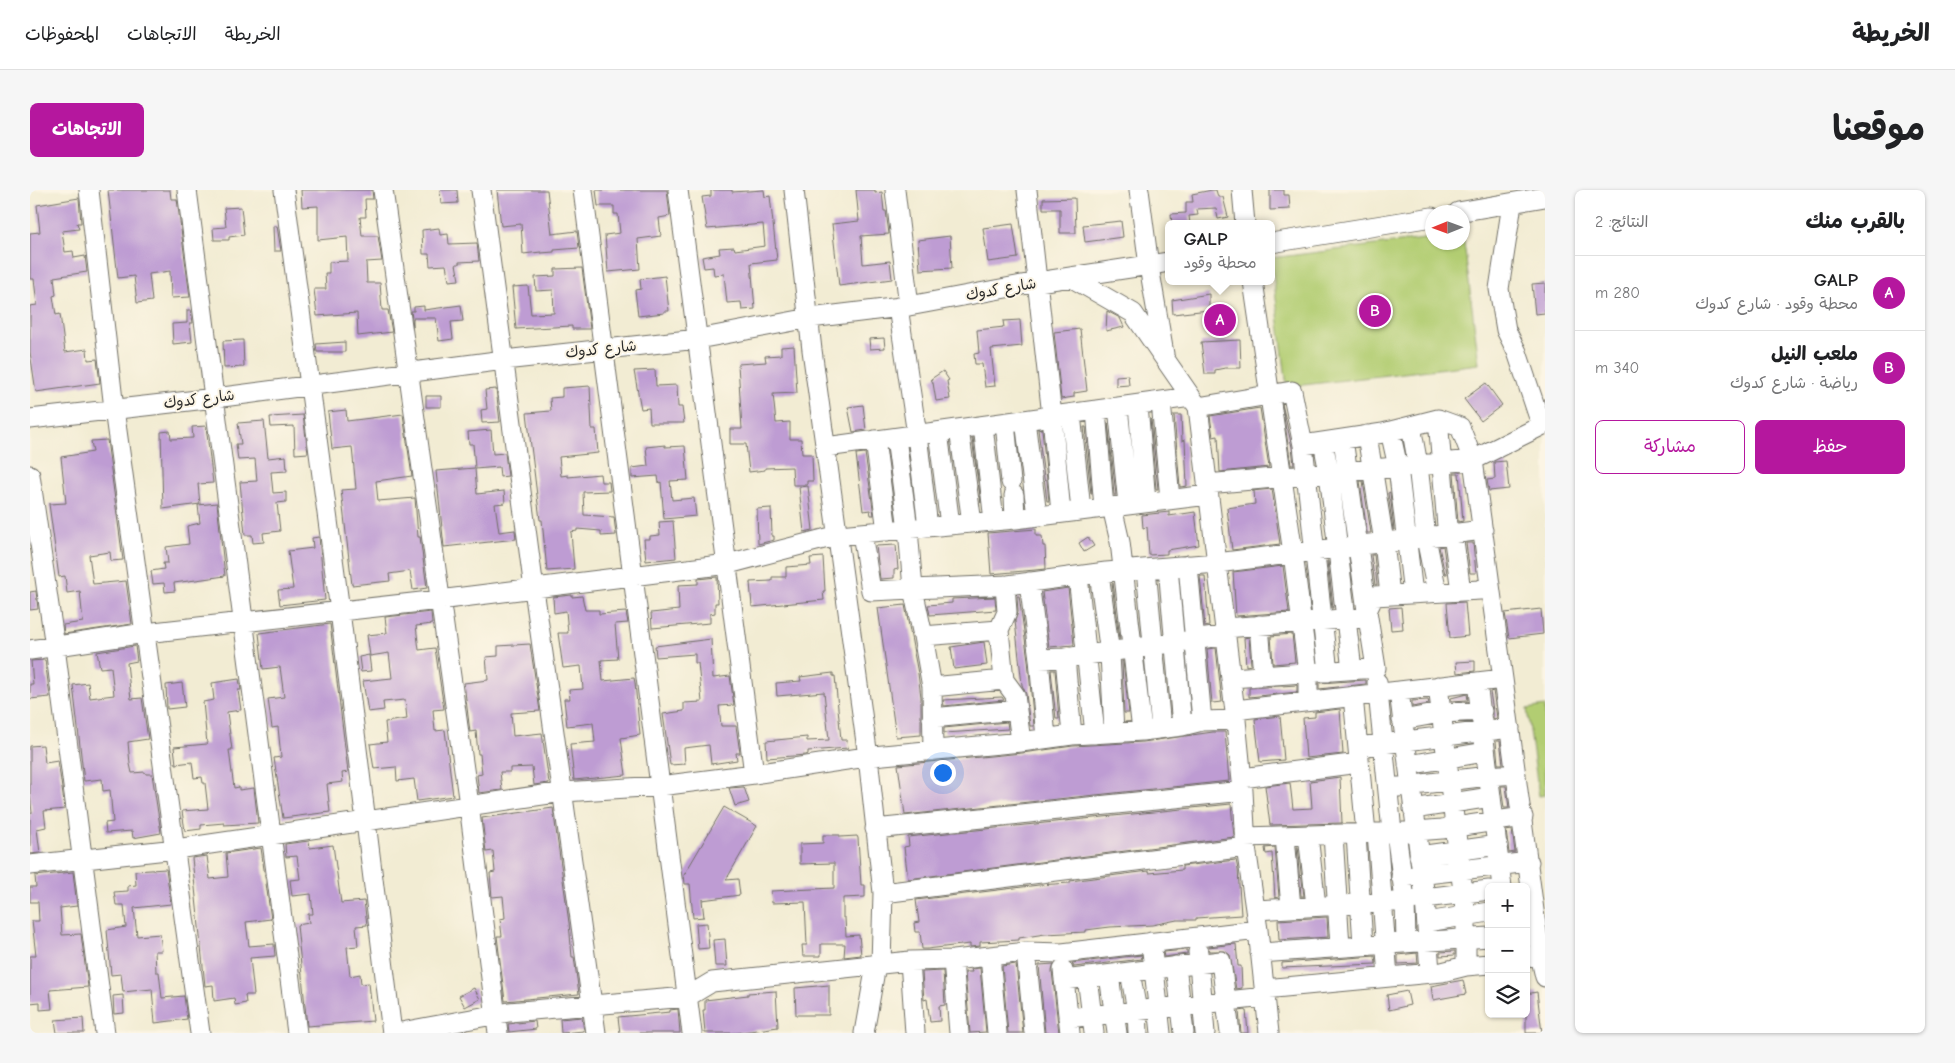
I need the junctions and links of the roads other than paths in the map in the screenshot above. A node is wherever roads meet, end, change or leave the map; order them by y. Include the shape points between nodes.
1 (89, 190) edge
2 (187, 190) edge
3 (284, 190) edge
4 (383, 190) edge
5 (481, 190) edge
6 (583, 190) edge
7 (678, 190) edge
8 (794, 190) edge
9 (896, 190) edge
10 (1027, 190) edge
11 (1140, 190) edge
12 (1242, 190) edge
13 (1545, 197) edge
14 (1491, 198) edge
15 (1512, 204) junction
16 (1470, 207) edge
17 (1425, 218) edge
18 (1245, 220) edge
19 (1275, 242) edge
20 (1165, 263) edge
21 (1149, 266) junction
22 (1072, 278) junction
23 (1038, 282) junction
24 (1253, 285) edge
25 (904, 307) junction
26 (810, 318) junction
27 (698, 339) junction
28 (605, 348) junction
29 (1164, 359) junction
30 (504, 360) junction
31 (408, 373) junction
32 (309, 385) junction
33 (1270, 395) junction
34 (215, 398) junction
35 (1161, 402) junction
36 (1195, 402) junction
37 (1138, 405) junction
38 (1118, 407) junction
39 (114, 409) junction
40 (1096, 410) junction
41 (1062, 415) junction
42 (30, 419) edge
43 (1438, 419) junction
44 (1025, 420) junction
45 (1005, 423) junction
46 (1545, 423) edge
47 (984, 426) junction
48 (1411, 426) junction
49 (959, 429) junction
50 (1390, 431) junction
51 (938, 432) junction
52 (917, 435) junction
53 (1367, 435) junction
54 (896, 438) junction
55 (1343, 439) junction
56 (875, 440) junction
57 (1322, 442) junction
58 (1303, 445) junction
59 (826, 447) junction
60 (1473, 460) junction
61 (1442, 463) junction
62 (1418, 465) junction
63 (1398, 467) junction
64 (1372, 469) junction
65 (1339, 472) junction
66 (30, 475) edge
67 (1306, 476) junction
68 (1283, 478) junction
69 (1207, 490) junction
70 (1170, 499) junction
71 (1122, 505) junction
72 (1081, 510) junction
73 (1061, 513) junction
74 (1037, 516) junction
75 (1015, 519) junction
76 (994, 521) junction
77 (972, 523) junction
78 (950, 525) junction
79 (928, 527) junction
80 (908, 529) junction
81 (888, 530) junction
82 (1482, 530) junction
83 (862, 533) junction
84 (1453, 534) junction
85 (838, 535) junction
86 (1417, 539) junction
87 (1384, 542) junction
88 (1358, 545) junction
89 (1337, 548) junction
90 (1315, 551) junction
91 (1293, 554) junction
92 (1217, 563) junction
93 (728, 564) junction
94 (1188, 565) junction
95 (1168, 567) junction
96 (1146, 569) junction
97 (1124, 571) junction
98 (1099, 573) junction
99 (1078, 576) junction
100 (632, 577) junction
101 (1029, 582) junction
102 (1005, 585) junction
103 (1490, 585) junction
104 (534, 589) junction
105 (913, 589) junction
106 (1461, 591) junction
107 (1437, 592) junction
108 (1413, 594) junction
109 (1390, 595) junction
110 (439, 600) junction
111 (340, 611) junction
112 (1368, 614) junction
113 (1347, 619) junction
114 (1323, 621) junction
115 (1302, 622) junction
116 (244, 623) junction
117 (1259, 625) junction
118 (1225, 628) junction
119 (999, 630) junction
120 (145, 633) junction
121 (923, 636) junction
122 (1195, 640) junction
123 (1174, 642) junction
124 (1153, 646) junction
125 (55, 647) junction
126 (1132, 648) junction
127 (30, 650) edge
128 (1110, 652) junction
129 (1087, 655) junction
130 (1065, 658) junction
131 (1039, 659) junction
132 (1376, 668) junction
133 (1352, 670) junction
134 (1328, 672) junction
135 (1308, 673) junction
136 (1263, 676) junction
137 (1231, 678) junction
138 (1503, 679) junction
139 (1004, 680) junction
140 (1477, 682) junction
141 (1438, 686) junction
142 (932, 687) junction
143 (1399, 691) junction
144 (1377, 693) junction
145 (1352, 696) junction
146 (1308, 702) junction
147 (1017, 710) junction
148 (1482, 711) junction
149 (1441, 713) junction
150 (1235, 715) junction
151 (932, 718) junction
152 (1402, 720) junction
153 (1202, 721) junction
154 (1182, 726) junction
155 (1510, 728) junction
156 (1151, 729) junction
157 (1114, 732) junction
158 (1483, 732) junction
159 (1095, 734) junction
160 (1072, 735) junction
161 (1444, 737) junction
162 (1046, 738) junction
163 (1021, 742) junction
164 (1405, 742) junction
165 (1382, 744) junction
166 (933, 751) junction
167 (1484, 752) junction
168 (1358, 755) junction
169 (868, 757) junction
170 (1447, 759) junction
171 (1408, 765) junction
172 (754, 774) junction
173 (1516, 774) junction
174 (1488, 776) junction
175 (1450, 781) junction
176 (1243, 784) junction
177 (660, 786) junction
178 (1410, 787) junction
179 (1387, 788) junction
180 (563, 792) junction
181 (1490, 796) junction
182 (1453, 803) junction
183 (469, 805) junction
184 (1413, 809) junction
185 (1523, 817) junction
186 (367, 820) junction
187 (1494, 821) junction
188 (1456, 827) junction
189 (875, 829) junction
190 (1416, 831) junction
191 (1377, 833) junction
192 (1333, 834) junction
193 (1308, 835) junction
194 (271, 836) junction
195 (1285, 836) junction
196 (1246, 842) junction
197 (1498, 845) junction
198 (176, 849) junction
199 (1459, 850) junction
200 (1420, 856) junction
201 (82, 859) junction
202 (1529, 862) junction
203 (30, 865) edge
204 (1500, 866) junction
205 (1461, 870) junction
206 (1422, 875) junction
207 (1401, 877) junction
208 (1502, 883) edge
209 (1526, 883) edge
210 (1485, 890) edge
211 (1464, 893) junction
212 (883, 894) junction
213 (1425, 898) junction
214 (1530, 899) edge
215 (1405, 900) junction
216 (1382, 902) junction
217 (1339, 904) junction
218 (1360, 904) junction
219 (1316, 906) junction
220 (1291, 908) junction
221 (1255, 910) junction
222 (1485, 913) edge
223 (1466, 916) junction
224 (1427, 922) junction
225 (1541, 929) edge
226 (1258, 930) junction
227 (1198, 937) junction
228 (1467, 937) junction
229 (1485, 937) edge
230 (1151, 942) junction
231 (1428, 942) junction
232 (1406, 943) junction
233 (1363, 945) junction
234 (1385, 945) junction
235 (1340, 947) junction
236 (1026, 952) junction
237 (1260, 952) junction
238 (1062, 953) junction
239 (990, 956) junction
240 (1533, 956) edge
241 (953, 960) junction
242 (910, 961) junction
243 (1198, 964) junction
244 (1485, 964) edge
245 (879, 965) junction
246 (1176, 966) junction
247 (1466, 966) junction
248 (1155, 969) junction
249 (1130, 972) junction
250 (1430, 973) junction
251 (1108, 975) junction
252 (1087, 977) junction
253 (1388, 977) junction
254 (1545, 977) edge
255 (1064, 980) junction
256 (1264, 993) junction
257 (687, 997) junction
258 (1226, 1001) junction
259 (1202, 1004) junction
260 (593, 1006) junction
261 (1182, 1006) junction
262 (1158, 1008) junction
263 (1137, 1011) junction
264 (1115, 1013) junction
265 (497, 1024) edge
266 (1093, 1024) edge
267 (1069, 1026) edge
268 (105, 1033) edge
269 (200, 1033) edge
270 (298, 1033) edge
271 (392, 1033) edge
272 (396, 1033) edge
273 (596, 1033) edge
274 (692, 1033) edge
275 (864, 1033) edge
276 (915, 1033) edge
277 (959, 1033) edge
278 (997, 1033) edge
279 (1034, 1033) edge
280 (1117, 1033) edge
281 (1138, 1033) edge
282 (1161, 1033) edge
283 (1184, 1033) edge
284 (1205, 1033) edge
285 (1230, 1033) edge
286 (1269, 1033) edge

1 - 39 street
2 - 34 street
3 - 32 street
4 - 31 street
5 - 30 street
6 - 28 street
7 - 27 street
8 - 26 street
9 - 25 street
10 - 23 street
11 - 21 street
12 - 18 street
13 - 15 street
14 - 15 street
14 - 16 street
15 - 46 street via 1499,289 1506,330 1517,352 1538,415
17 - 19 street
20 - 21 street, شارع كدوك
21 - 22 street, شارع كدوك
21 - 29 street
22 - 23 street, شارع كدوك
22 - 29 street via 1132,313
23 - 25 street, شارع كدوك
23 - 41 street
24 - 33 street
25 - 26 street, شارع كدوك
25 - 52 street
26 - 27 street, شارع كدوك
26 - 59 street
27 - 28 street, شارع كدوك
27 - 93 street
28 - 30 street, شارع كدوك
28 - 100 street
29 - 36 street
30 - 31 street, شارع كدوك
30 - 104 street
31 - 32 street, شارع كدوك
31 - 110 street
32 - 34 street, شارع كدوك
32 - 111 street
33 - 36 street
33 - 58 street via 1292,391
33 - 68 street
34 - 39 street, شارع كدوك
34 - 116 street
35 - 36 street
35 - 37 street
35 - 70 street
36 - 69 street
37 - 38 street
37 - 71 street
38 - 40 street
38 - 71 street
39 - 42 street, شارع كدوك
39 - 120 street
40 - 41 street
40 - 71 street
41 - 44 street
41 - 72 street
41 - 73 street
43 - 48 street
43 - 60 street via 1460,427
43 - 61 street
44 - 45 street
44 - 74 street
45 - 47 street
45 - 75 street
46 - 60 street
47 - 49 street
47 - 76 street
48 - 50 street
48 - 62 street
49 - 51 street
49 - 77 street
50 - 53 street
50 - 63 street
51 - 52 street
51 - 78 street
52 - 54 street
52 - 79 street
53 - 55 street
53 - 64 street
54 - 56 street
54 - 80 street
55 - 57 street
55 - 65 street
56 - 59 street
56 - 81 street
57 - 58 street
57 - 65 street
58 - 67 street
59 - 85 street
60 - 61 street
60 - 82 street
61 - 62 street
61 - 84 street via 1447,526
62 - 63 street
62 - 86 street
63 - 64 street
63 - 86 street
64 - 65 street
64 - 87 street
65 - 67 street
65 - 88 street
65 - 89 street
66 - 125 street
67 - 68 street
67 - 90 street
68 - 69 street
68 - 91 street
69 - 70 street
69 - 92 street
70 - 71 street
71 - 72 street
71 - 97 street via 1120,542
72 - 73 street
73 - 74 street
74 - 75 street
75 - 76 street
76 - 77 street
77 - 78 street
78 - 79 street
79 - 80 street
80 - 81 street
80 - 105 street
81 - 83 street
82 - 84 street
82 - 103 street
83 - 85 street
83 - 105 street via 871,591
84 - 86 street
84 - 106 street
85 - 93 street
85 - 169 street
86 - 87 street
86 - 107 street
86 - 108 street
87 - 88 street
87 - 109 street
88 - 89 street
88 - 112 street
89 - 90 street
89 - 113 street
90 - 91 street
90 - 114 street
91 - 92 street
91 - 115 street
92 - 94 street
92 - 118 street
93 - 100 street
93 - 172 street
94 - 95 street
94 - 122 street
95 - 96 street
95 - 123 street
96 - 97 street
96 - 124 street
97 - 98 street
97 - 126 street
98 - 99 street
98 - 128 street
99 - 101 street
99 - 129 street
100 - 104 street
100 - 177 street
101 - 102 street
101 - 131 street
102 - 105 street
102 - 119 street via 1007,612
103 - 106 street via 1480,590
103 - 138 street
104 - 110 street
104 - 180 street
105 - 121 street
106 - 107 street
107 - 108 street
108 - 109 street
109 - 112 street via 1374,596
110 - 111 street
110 - 183 street
111 - 116 street
111 - 186 street
112 - 113 street
112 - 132 street
113 - 114 street
113 - 133 street
114 - 115 street
114 - 134 street
115 - 117 street
115 - 135 street
116 - 120 street
116 - 194 street
117 - 118 street
117 - 136 street
118 - 122 street via 1221,636
118 - 137 street
119 - 121 street
119 - 139 street
120 - 125 street
120 - 198 street
121 - 142 street
122 - 123 street
122 - 153 street
123 - 124 street
123 - 154 street
124 - 126 street
124 - 156 street
125 - 127 street
125 - 201 street
126 - 128 street
126 - 156 street
128 - 129 street
128 - 157 street
129 - 130 street
129 - 159 street
130 - 131 street
130 - 160 street
131 - 162 street
132 - 133 street
132 - 144 street
133 - 134 street
134 - 135 street
135 - 136 street
135 - 146 street
136 - 137 street
137 - 150 street
138 - 140 street
138 - 155 street
139 - 142 street
139 - 147 street via 1015,695
140 - 141 street
140 - 148 street
141 - 143 street
141 - 149 street
142 - 151 street
143 - 144 street
143 - 152 street
144 - 145 street
144 - 165 street
145 - 146 street
145 - 168 street
146 - 150 street
147 - 151 street
147 - 163 street
148 - 149 street
148 - 158 street
149 - 152 street
149 - 161 street
150 - 153 street
150 - 176 street
151 - 166 street
152 - 164 street
153 - 154 street
154 - 156 street
155 - 158 street
155 - 173 street
156 - 157 street
157 - 159 street
158 - 161 street
158 - 167 street
159 - 160 street
160 - 162 street
161 - 164 street
161 - 170 street
162 - 163 street
163 - 166 street
164 - 165 street
164 - 171 street
165 - 168 street
165 - 179 street
166 - 169 street
167 - 170 street
167 - 174 street
168 - 176 street
168 - 191 street
169 - 172 street
169 - 189 street
170 - 171 street
170 - 175 street
171 - 178 street
172 - 177 street
173 - 174 street
173 - 185 street
174 - 175 street
174 - 181 street
175 - 178 street
175 - 182 street
176 - 189 street
176 - 196 street
177 - 180 street
177 - 257 street
178 - 179 street
178 - 184 street
179 - 191 street
180 - 183 street
180 - 260 street
181 - 182 street
181 - 187 street
182 - 184 street
182 - 188 street
183 - 186 street
183 - 265 street
184 - 190 street
185 - 187 street
185 - 202 street
186 - 194 street
186 - 271 street
187 - 188 street
187 - 197 street
188 - 190 street
188 - 199 street
189 - 212 street
190 - 191 street
190 - 200 street
191 - 192 street
191 - 207 street
191 - 216 street
191 - 218 street
192 - 193 street
192 - 217 street
193 - 195 street
193 - 219 street
194 - 198 street
194 - 270 street
195 - 196 street
195 - 220 street
196 - 212 street
196 - 221 street
197 - 199 street
197 - 204 street
198 - 201 street
198 - 269 street
199 - 200 street
199 - 205 street
200 - 206 street
201 - 203 street
201 - 268 street
202 - 204 street
202 - 209 street
204 - 205 street
204 - 208 street
205 - 206 street
205 - 211 street
206 - 207 street
206 - 213 street
207 - 215 street
210 - 211 street
211 - 213 street
211 - 223 street
212 - 245 street
213 - 215 street
213 - 224 street
214 - 225 street
215 - 216 street
215 - 232 street
216 - 218 street
216 - 234 street
217 - 218 street
217 - 219 street
217 - 235 street
218 - 233 street
219 - 220 street
220 - 221 street
221 - 226 street
222 - 223 street
223 - 224 street
223 - 228 street
224 - 231 street
225 - 240 street
226 - 227 street
226 - 237 street
227 - 230 street
227 - 243 street
228 - 229 street
228 - 231 street
228 - 247 street
230 - 238 street
230 - 248 street
231 - 232 street
231 - 250 street
232 - 234 street
233 - 234 street
233 - 235 street
234 - 253 street
235 - 237 street
236 - 238 street
236 - 239 street
236 - 279 street
237 - 256 street
238 - 255 street
239 - 241 street
239 - 278 street
240 - 254 street
241 - 242 street
241 - 277 street
242 - 245 street
242 - 276 street
243 - 246 street
243 - 258 street via 1221,961
243 - 259 street
244 - 247 street
245 - 257 street via 712,982
245 - 275 street
246 - 248 street
246 - 261 street
247 - 250 street
248 - 249 street
248 - 262 street
249 - 251 street
249 - 263 street
250 - 253 street
251 - 252 street
251 - 264 street
252 - 255 street
252 - 266 street
253 - 256 street
255 - 267 street
256 - 258 street
256 - 286 street
257 - 260 street
257 - 274 street
258 - 259 street
258 - 285 street
259 - 261 street
259 - 284 street
260 - 265 street via 509,1012
260 - 273 street
261 - 262 street
261 - 283 street
262 - 263 street
262 - 282 street
263 - 264 street
263 - 281 street
264 - 266 street
264 - 280 street
265 - 272 street
266 - 267 street

